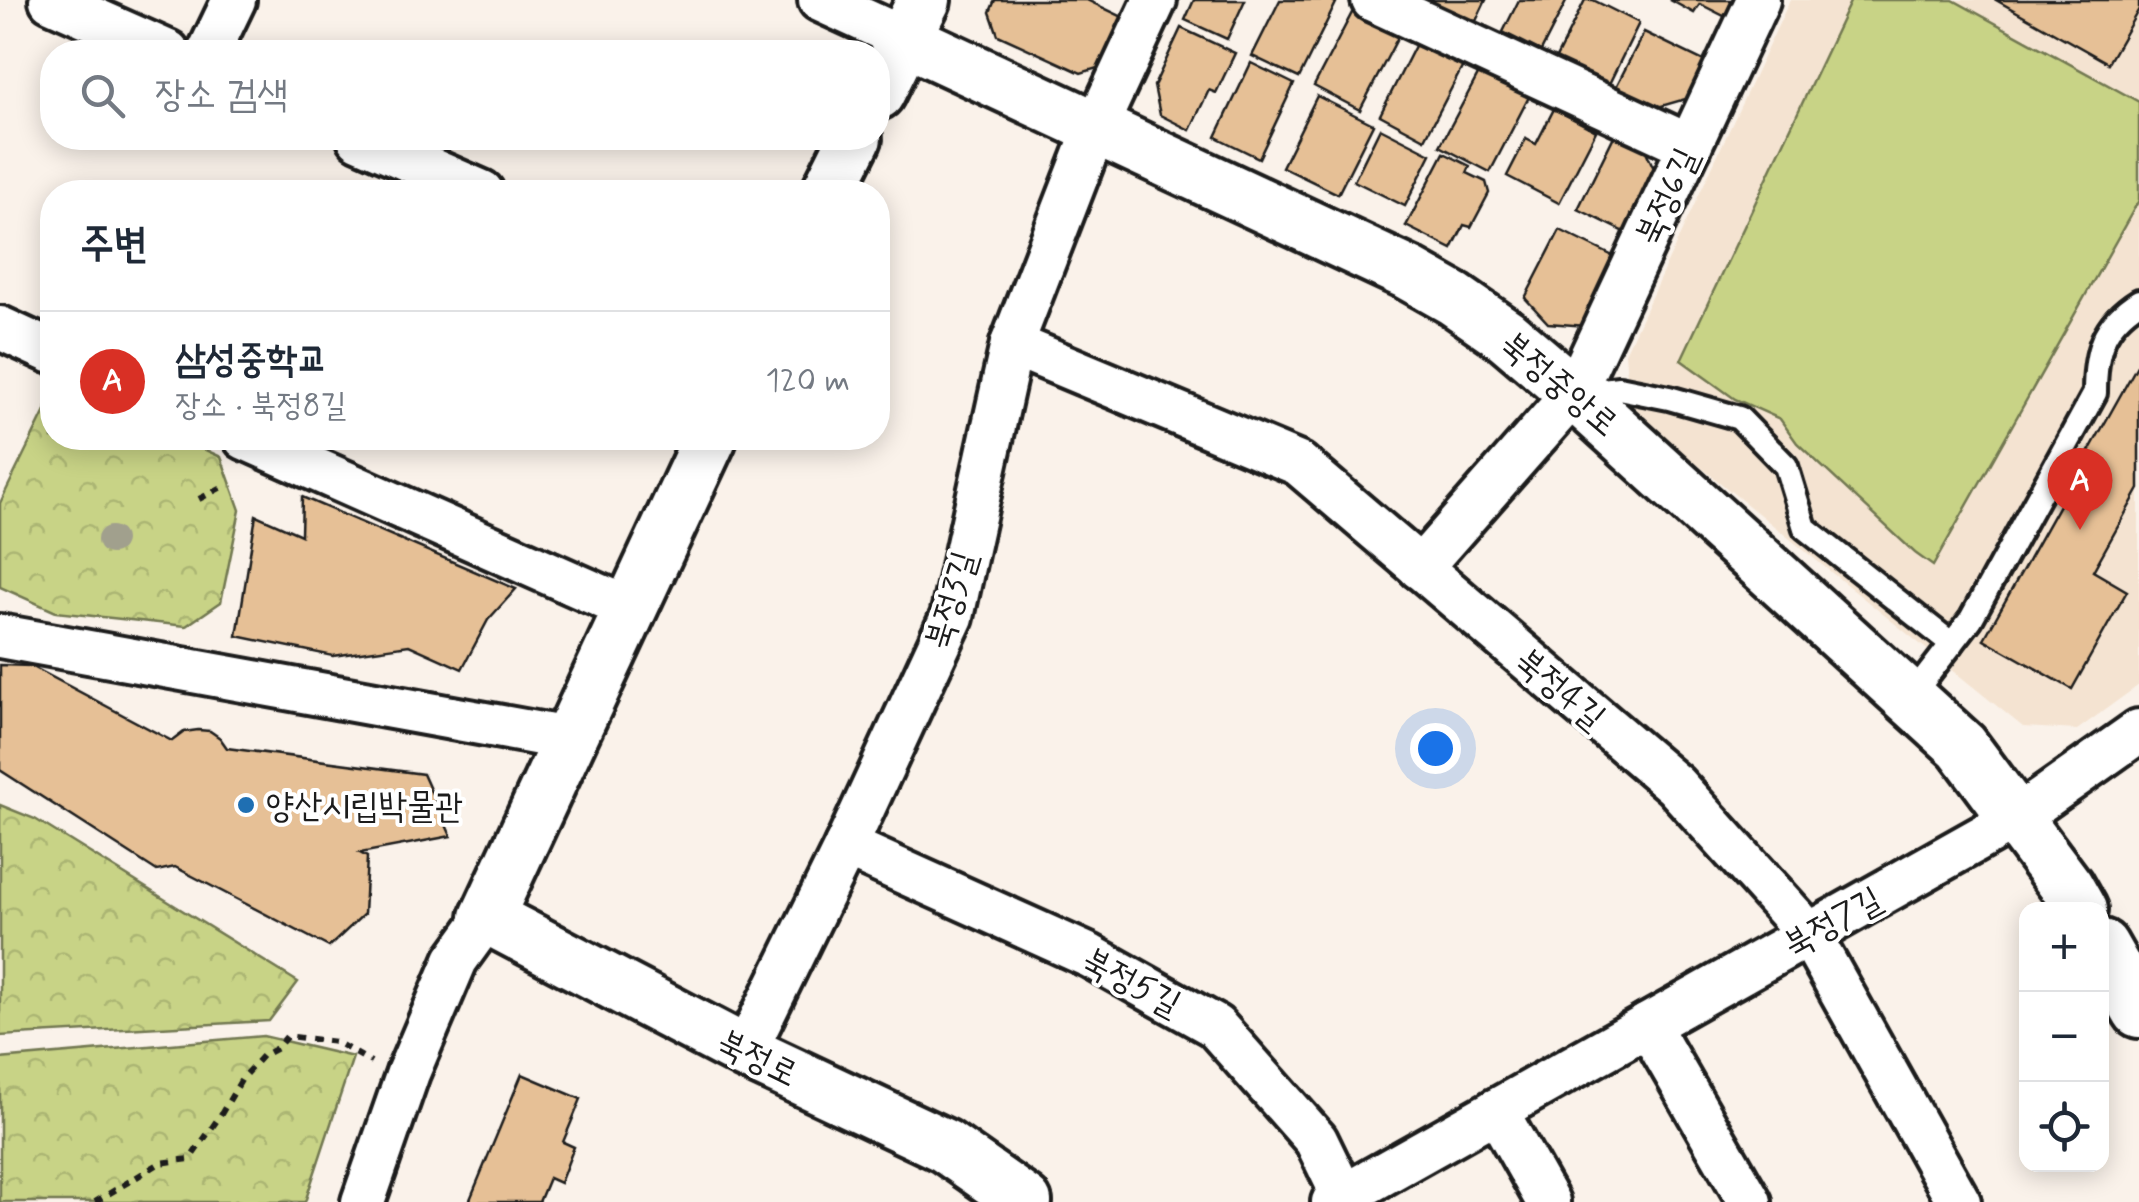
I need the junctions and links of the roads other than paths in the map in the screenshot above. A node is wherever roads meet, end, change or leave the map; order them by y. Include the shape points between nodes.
1 (52, 0) edge
2 (234, 0) edge
3 (820, 0) edge
4 (1155, 0) edge
5 (1373, 0) edge
6 (1758, 0) edge
7 (914, 19) edge
8 (141, 40) edge
9 (216, 40) edge
10 (890, 68) edge
11 (1096, 127) junction
12 (1690, 146) junction
13 (386, 150) edge
14 (849, 150) edge
15 (455, 180) edge
16 (834, 180) edge
17 (2139, 301) edge
18 (0, 328) edge
19 (1012, 344) junction
20 (40, 346) edge
21 (1574, 393) junction
22 (272, 450) edge
23 (704, 450) edge
24 (1420, 568) junction
25 (630, 609) junction
26 (0, 636) edge
27 (1952, 644) junction
28 (1910, 698) junction
29 (2139, 731) edge
30 (568, 739) junction
31 (2016, 818) junction
32 (846, 846) junction
33 (2075, 902) edge
34 (487, 917) junction
35 (1808, 934) junction
36 (2109, 958) edge
37 (2139, 1011) edge
38 (1648, 1025) junction
39 (745, 1052) junction
40 (1496, 1110) junction
41 (1340, 1200) edge
42 (363, 1202) edge
43 (1026, 1202) edge
44 (1548, 1202) edge
45 (1750, 1202) edge
46 (1959, 1202) edge

1 - 8 street
2 - 9 street
3 - 7 street
4 - 11 street, 북정3길
5 - 12 street
6 - 12 street, 북정6길
7 - 10 street
7 - 11 street, 북정중앙로
11 - 19 street, 북정3길
11 - 21 street, 북정중앙로 via 1408,273 1506,334
12 - 21 street, 북정6길
13 - 15 street
14 - 16 street
17 - 27 lane via 2105,333 2096,393
18 - 20 street
19 - 24 street, 북정4길 via 1299,464
19 - 32 street, 북정3길 via 952,617
21 - 24 street, 북정6길
21 - 27 lane via 1619,388 1739,418 1786,466 1805,528
21 - 28 street, 북정중앙로
22 - 25 street
23 - 25 street
24 - 35 street, 북정4길 via 1675,785
25 - 30 street
26 - 30 street
27 - 28 lane
28 - 31 street, 북정중앙로 via 1962,746
29 - 31 street, 북정7길
30 - 34 street
31 - 33 street, 북정중앙로
31 - 35 street, 북정7길
32 - 39 street, 북정3길
32 - 41 street, 북정5길 via 1090,956 1215,1026 1316,1140
34 - 39 street, 북정로
34 - 42 street via 456,960
35 - 38 street, 북정7길
35 - 46 street, 북정4길
36 - 37 street
38 - 40 street, 북정7길
38 - 45 street
39 - 43 street, 북정로 via 945,1146
40 - 41 street, 북정7길
40 - 44 street

